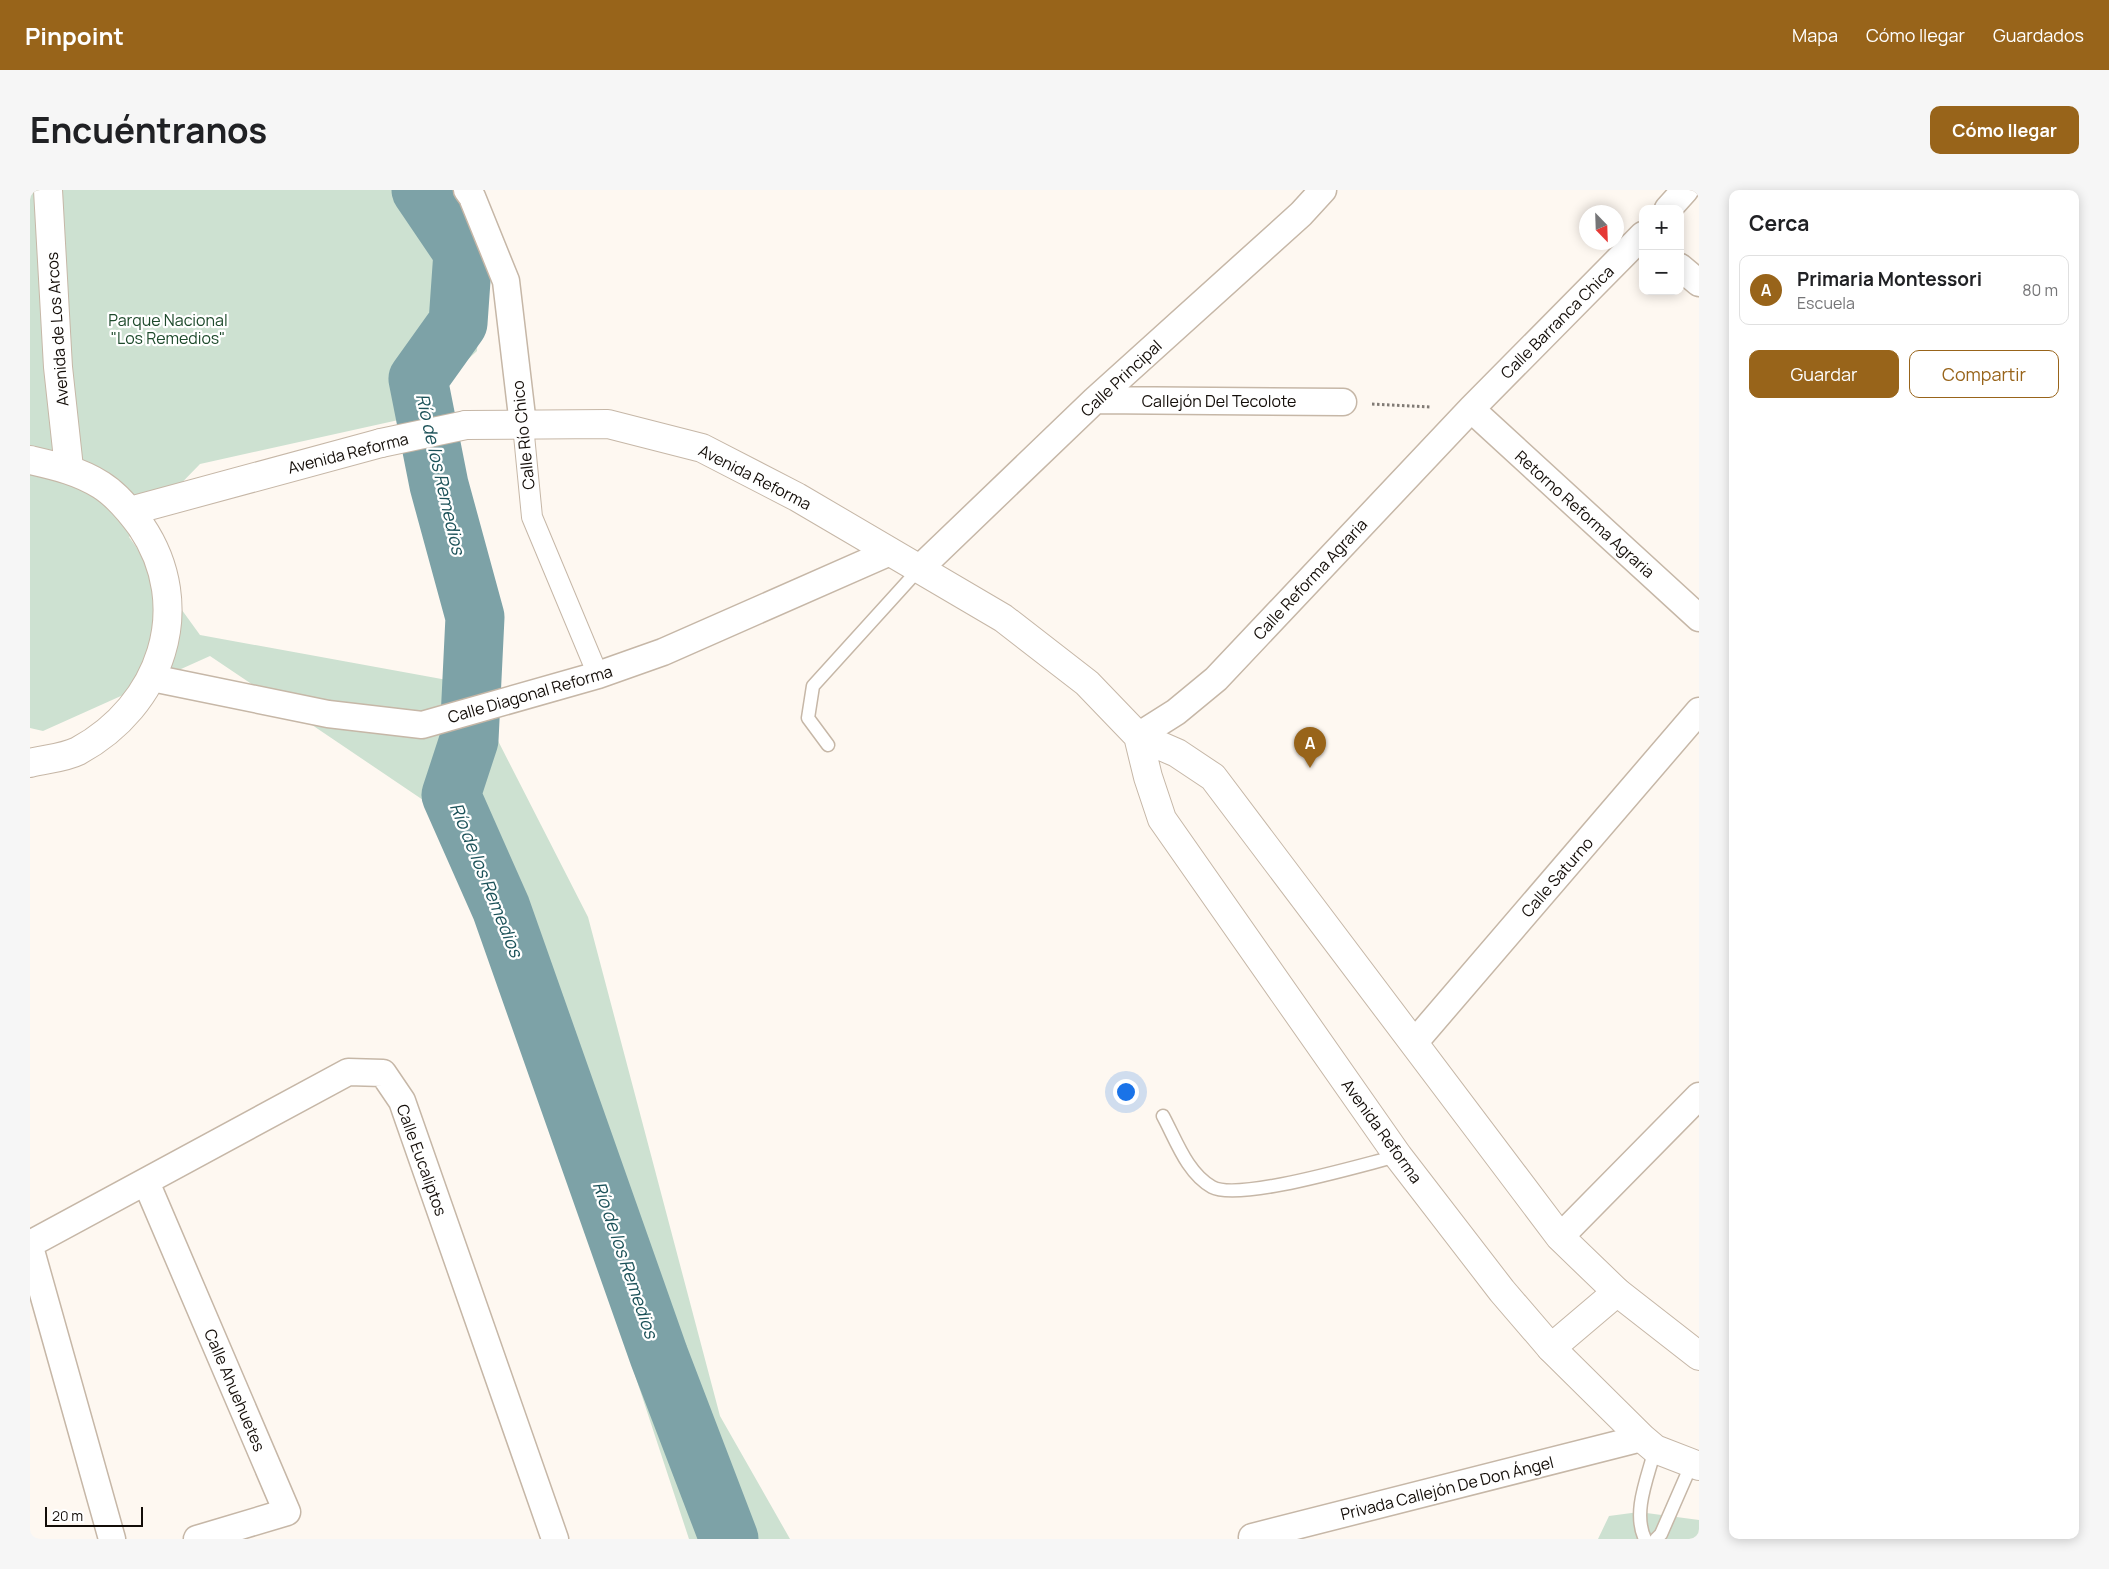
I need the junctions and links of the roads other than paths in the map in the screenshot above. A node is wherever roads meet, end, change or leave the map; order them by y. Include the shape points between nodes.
1 (48, 190) edge
2 (466, 190) edge
3 (1324, 190) edge
4 (1686, 190) edge
5 (1672, 205) edge
6 (1639, 239) edge
7 (1684, 270) edge
8 (1699, 283) edge
9 (1096, 400) junction
10 (1343, 402) road end
11 (1471, 409) junction
12 (523, 425) junction
13 (30, 460) edge
14 (69, 468) junction
15 (130, 511) junction
16 (890, 552) junction
17 (920, 568) junction
18 (1699, 618) edge
19 (598, 675) junction
20 (152, 678) junction
21 (1699, 710) edge
22 (1138, 736) junction
23 (828, 745) dead end
24 (30, 763) edge
25 (1414, 1043) junction
26 (1699, 1096) edge
27 (1163, 1116) dead end
28 (1398, 1156) junction
29 (146, 1182) junction
30 (1560, 1237) junction
31 (30, 1246) edge
32 (1617, 1292) junction
33 (1551, 1348) junction
34 (1699, 1356) edge
35 (1649, 1444) junction
36 (1695, 1465) edge
37 (1252, 1537) dead end
38 (112, 1539) edge
39 (197, 1539) edge
40 (555, 1539) edge
41 (1645, 1539) edge
42 (1656, 1539) edge

1 - 14 main road, Avenida de Los Arcos via 58,367
2 - 12 street, Calle Río Chico via 472,197 506,281
3 - 9 street, Calle Principal
4 - 5 street
6 - 11 street, Calle Barranca Chica
7 - 8 street
9 - 10 street, Callejón Del Tecolote
9 - 17 street, Calle Principal
11 - 18 street, Retorno Reforma Agraria
11 - 22 street, Calle Reforma Agraria via 1216,679 1176,712
12 - 15 main road, Avenida Reforma via 466,425 381,443
12 - 16 main road, Avenida Reforma via 608,424 702,448 798,497
12 - 19 street, Calle Río Chico via 532,517
13 - 14 main road
14 - 15 main road via 102,486
15 - 20 main road via 150,540 164,573 168,609 164,645
16 - 17 main road, Avenida Reforma
16 - 19 street, Calle Diagonal Reforma via 663,652
17 - 22 main road, Avenida Reforma via 1003,618 1087,683
17 - 23 lane via 813,686 808,718
19 - 20 street, Calle Diagonal Reforma via 432,723 328,714
20 - 24 main road via 121,722 76,751
21 - 25 street, Calle Saturno
22 - 25 main road, Avenida Reforma via 1177,753 1213,777
22 - 28 main road, Avenida Reforma via 1162,819
25 - 30 main road, Avenida Reforma
26 - 30 street
27 - 28 lane via 1194,1173 1213,1188 1243,1191
28 - 33 main road, Avenida Reforma via 1502,1291
29 - 31 street, Calle Eucaliptos
29 - 39 street, Calle Ahuehuetes via 287,1512
29 - 40 street, Calle Eucaliptos via 348,1072 382,1073 402,1101
30 - 32 main road, Avenida Reforma
31 - 38 street
32 - 33 main road
32 - 34 main road, Avenida Reforma
33 - 35 main road, Avenida Reforma
35 - 36 main road, Avenida Reforma
35 - 37 street, Privada Callejón De Don Ángel
35 - 41 lane via 1639,1512
36 - 42 lane

